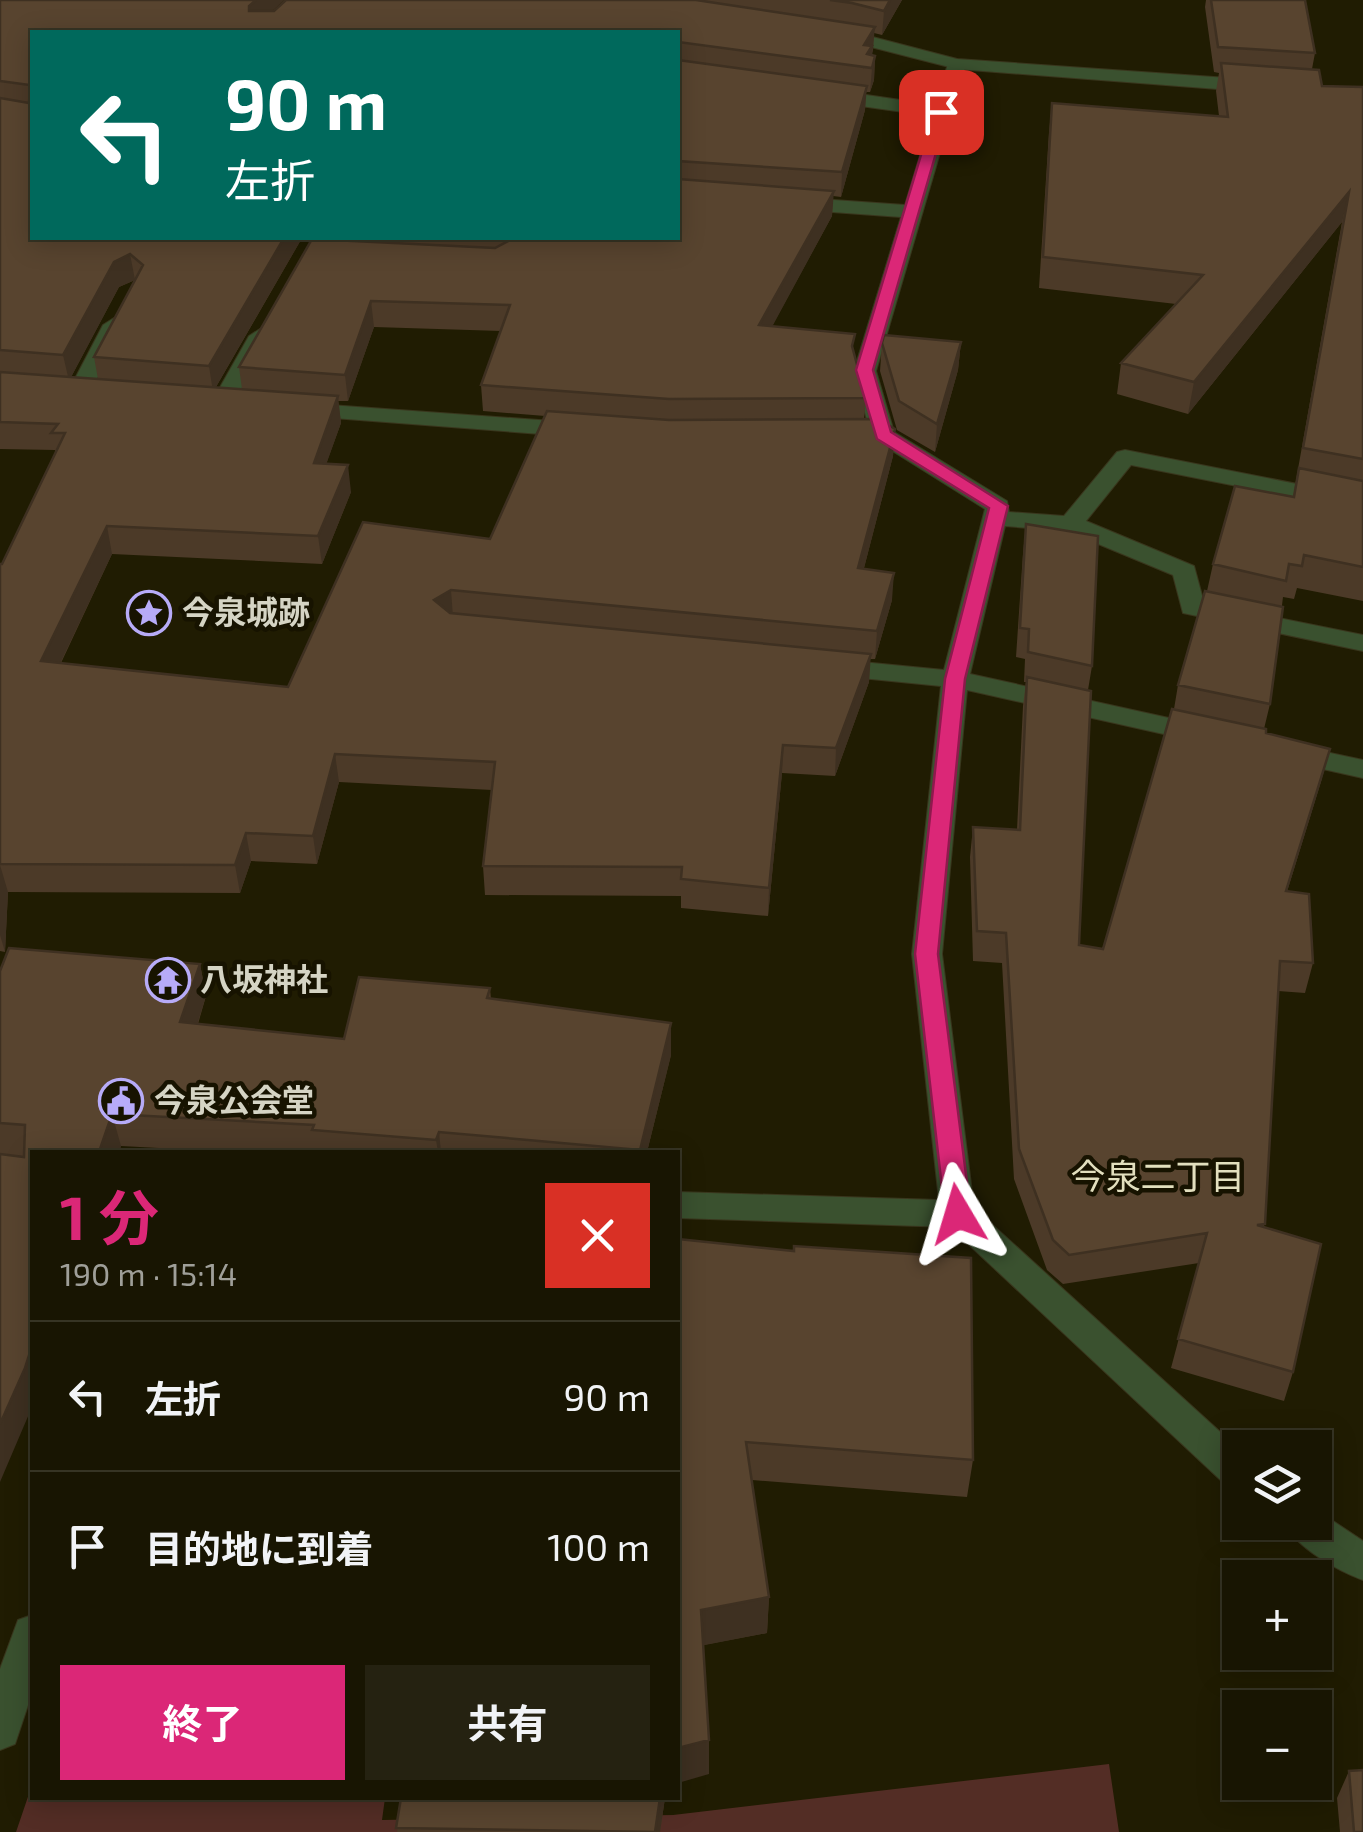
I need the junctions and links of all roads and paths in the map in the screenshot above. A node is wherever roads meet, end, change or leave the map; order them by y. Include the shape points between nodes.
1 (812, 29) edge
2 (957, 64) junction
3 (1284, 88) edge
4 (809, 93) edge
5 (941, 112) junction
6 (776, 202) edge
7 (913, 212) junction
8 (124, 306) edge
9 (268, 322) edge
10 (114, 396) edge
11 (185, 402) edge
12 (221, 405) junction
13 (610, 432) edge
14 (825, 435) edge
15 (883, 435) junction
16 (1363, 504) edge
17 (995, 518) junction
18 (1071, 524) junction
19 (1363, 643) edge
20 (801, 664) edge
21 (955, 679) junction
22 (1227, 739) edge
23 (1266, 748) edge
24 (1363, 769) edge
25 (680, 1206) edge
26 (958, 1214) junction
27 (1222, 1457) edge
28 (1329, 1540) edge
29 (1363, 1563) edge
30 (30, 1638) edge
31 (0, 1730) edge

1 - 2 street
2 - 3 street
2 - 5 street
4 - 5 street
5 - 7 street
6 - 7 street
7 - 15 street via 865,370
8 - 10 street via 68,393
9 - 12 street
11 - 12 street
12 - 13 street
14 - 15 street
15 - 17 street via 998,506
16 - 18 street via 1125,457
17 - 18 street
17 - 21 street
18 - 19 street via 1185,571 1192,608
20 - 21 street
21 - 22 street
21 - 26 street via 927,954
23 - 24 street
25 - 26 street
26 - 27 street
28 - 29 street
30 - 31 street

